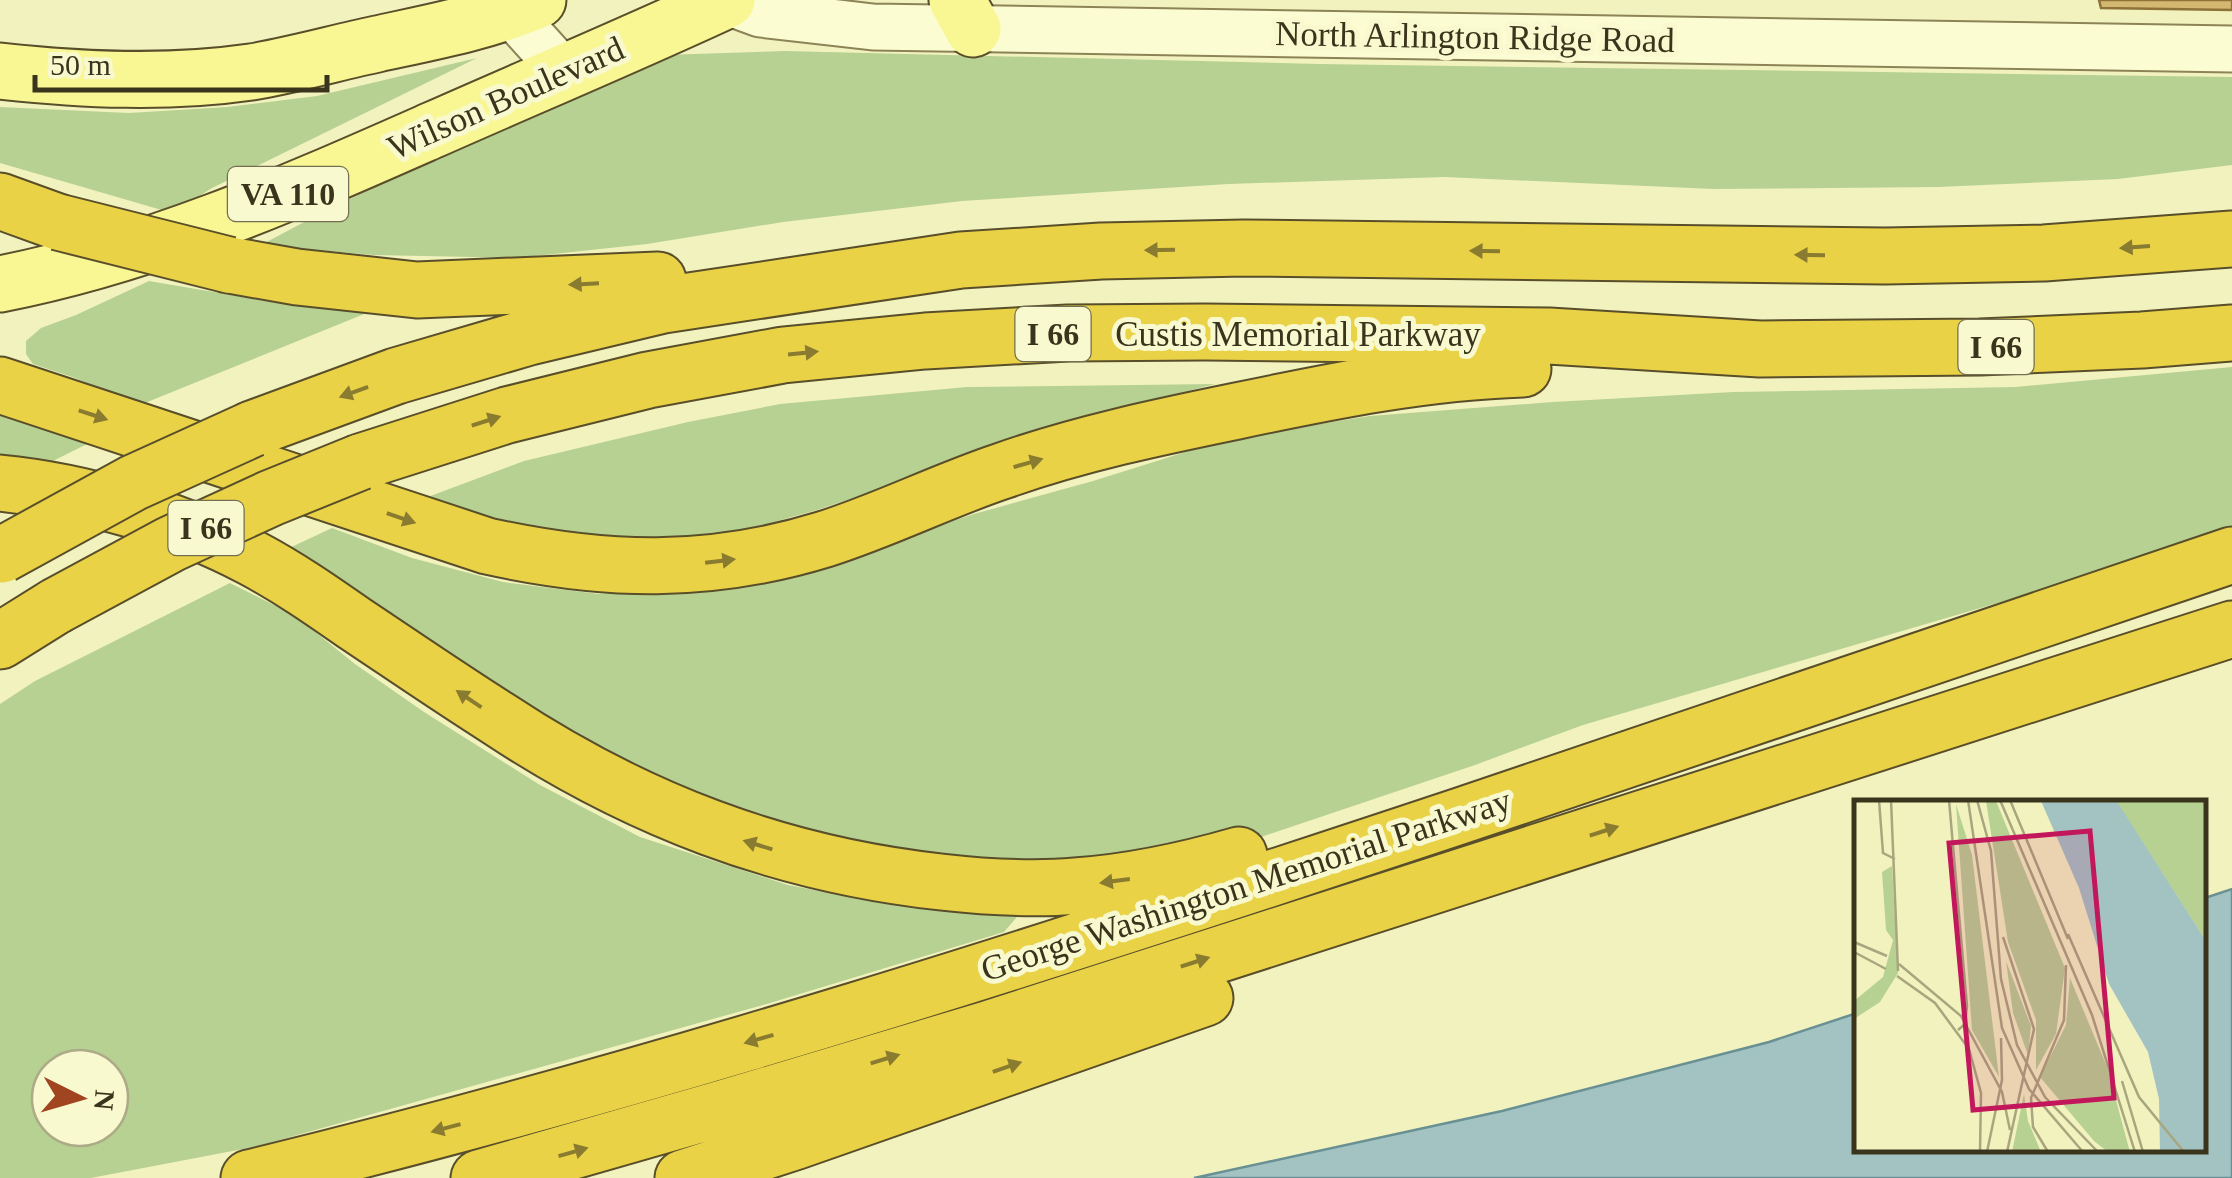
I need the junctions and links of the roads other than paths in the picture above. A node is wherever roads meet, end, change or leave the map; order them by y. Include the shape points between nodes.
1 (724, 1) edge
2 (516, 4) edge
3 (965, 14) edge
4 (2232, 49) edge
5 (0, 71) edge
6 (564, 72) junction
7 (0, 201) edge
8 (2232, 240) edge
9 (960, 260) junction
10 (0, 284) edge
11 (2232, 333) edge
12 (1760, 349) junction
13 (0, 385) edge
14 (0, 483) edge
15 (2232, 555) edge
16 (1, 556) edge
17 (2232, 629) edge
18 (0, 642) edge
19 (1585, 774) junction
20 (1532, 855) junction
21 (248, 1178) edge
22 (479, 1178) edge
23 (684, 1178) edge

1 - 3 street, North Arlington Ridge Road via 760,14 873,27
1 - 6 main road, Wilson Boulevard / VA 110
2 - 5 main road via 444,30 235,74 141,80
2 - 6 street
3 - 4 street, North Arlington Ridge Road
6 - 10 main road, Wilson Boulevard / VA 110 via 223,220 129,253
9 -> 7 highway, bridge via 418,290 229,265
8 -> 9 highway, I 66 via 1904,256 1244,248
9 -> 16 highway, I 66, bridge via 664,305 396,376 252,429
11 - 12 highway, Custis Memorial Parkway / I 66 via 1980,348
13 -> 12 highway via 487,546 632,567 766,555 1002,470 1344,388 1474,370
18 -> 12 highway, Custis Memorial Parkway / I 66, bridge via 172,544 360,462 507,415 783,355 925,340 1206,332 1548,336
19 -> 14 highway via 1336,826 1211,863 1120,881 1024,888 852,870 738,838 628,793 502,722 252,558 128,510
15 - 19 highway, George Washington Memorial Parkway
20 -> 17 highway, George Washington Memorial Parkway
19 -> 21 highway, George Washington Memorial Parkway via 842,1015
22 -> 20 highway, George Washington Memorial Parkway via 950,1040
23 -> 20 highway via 1275,973

